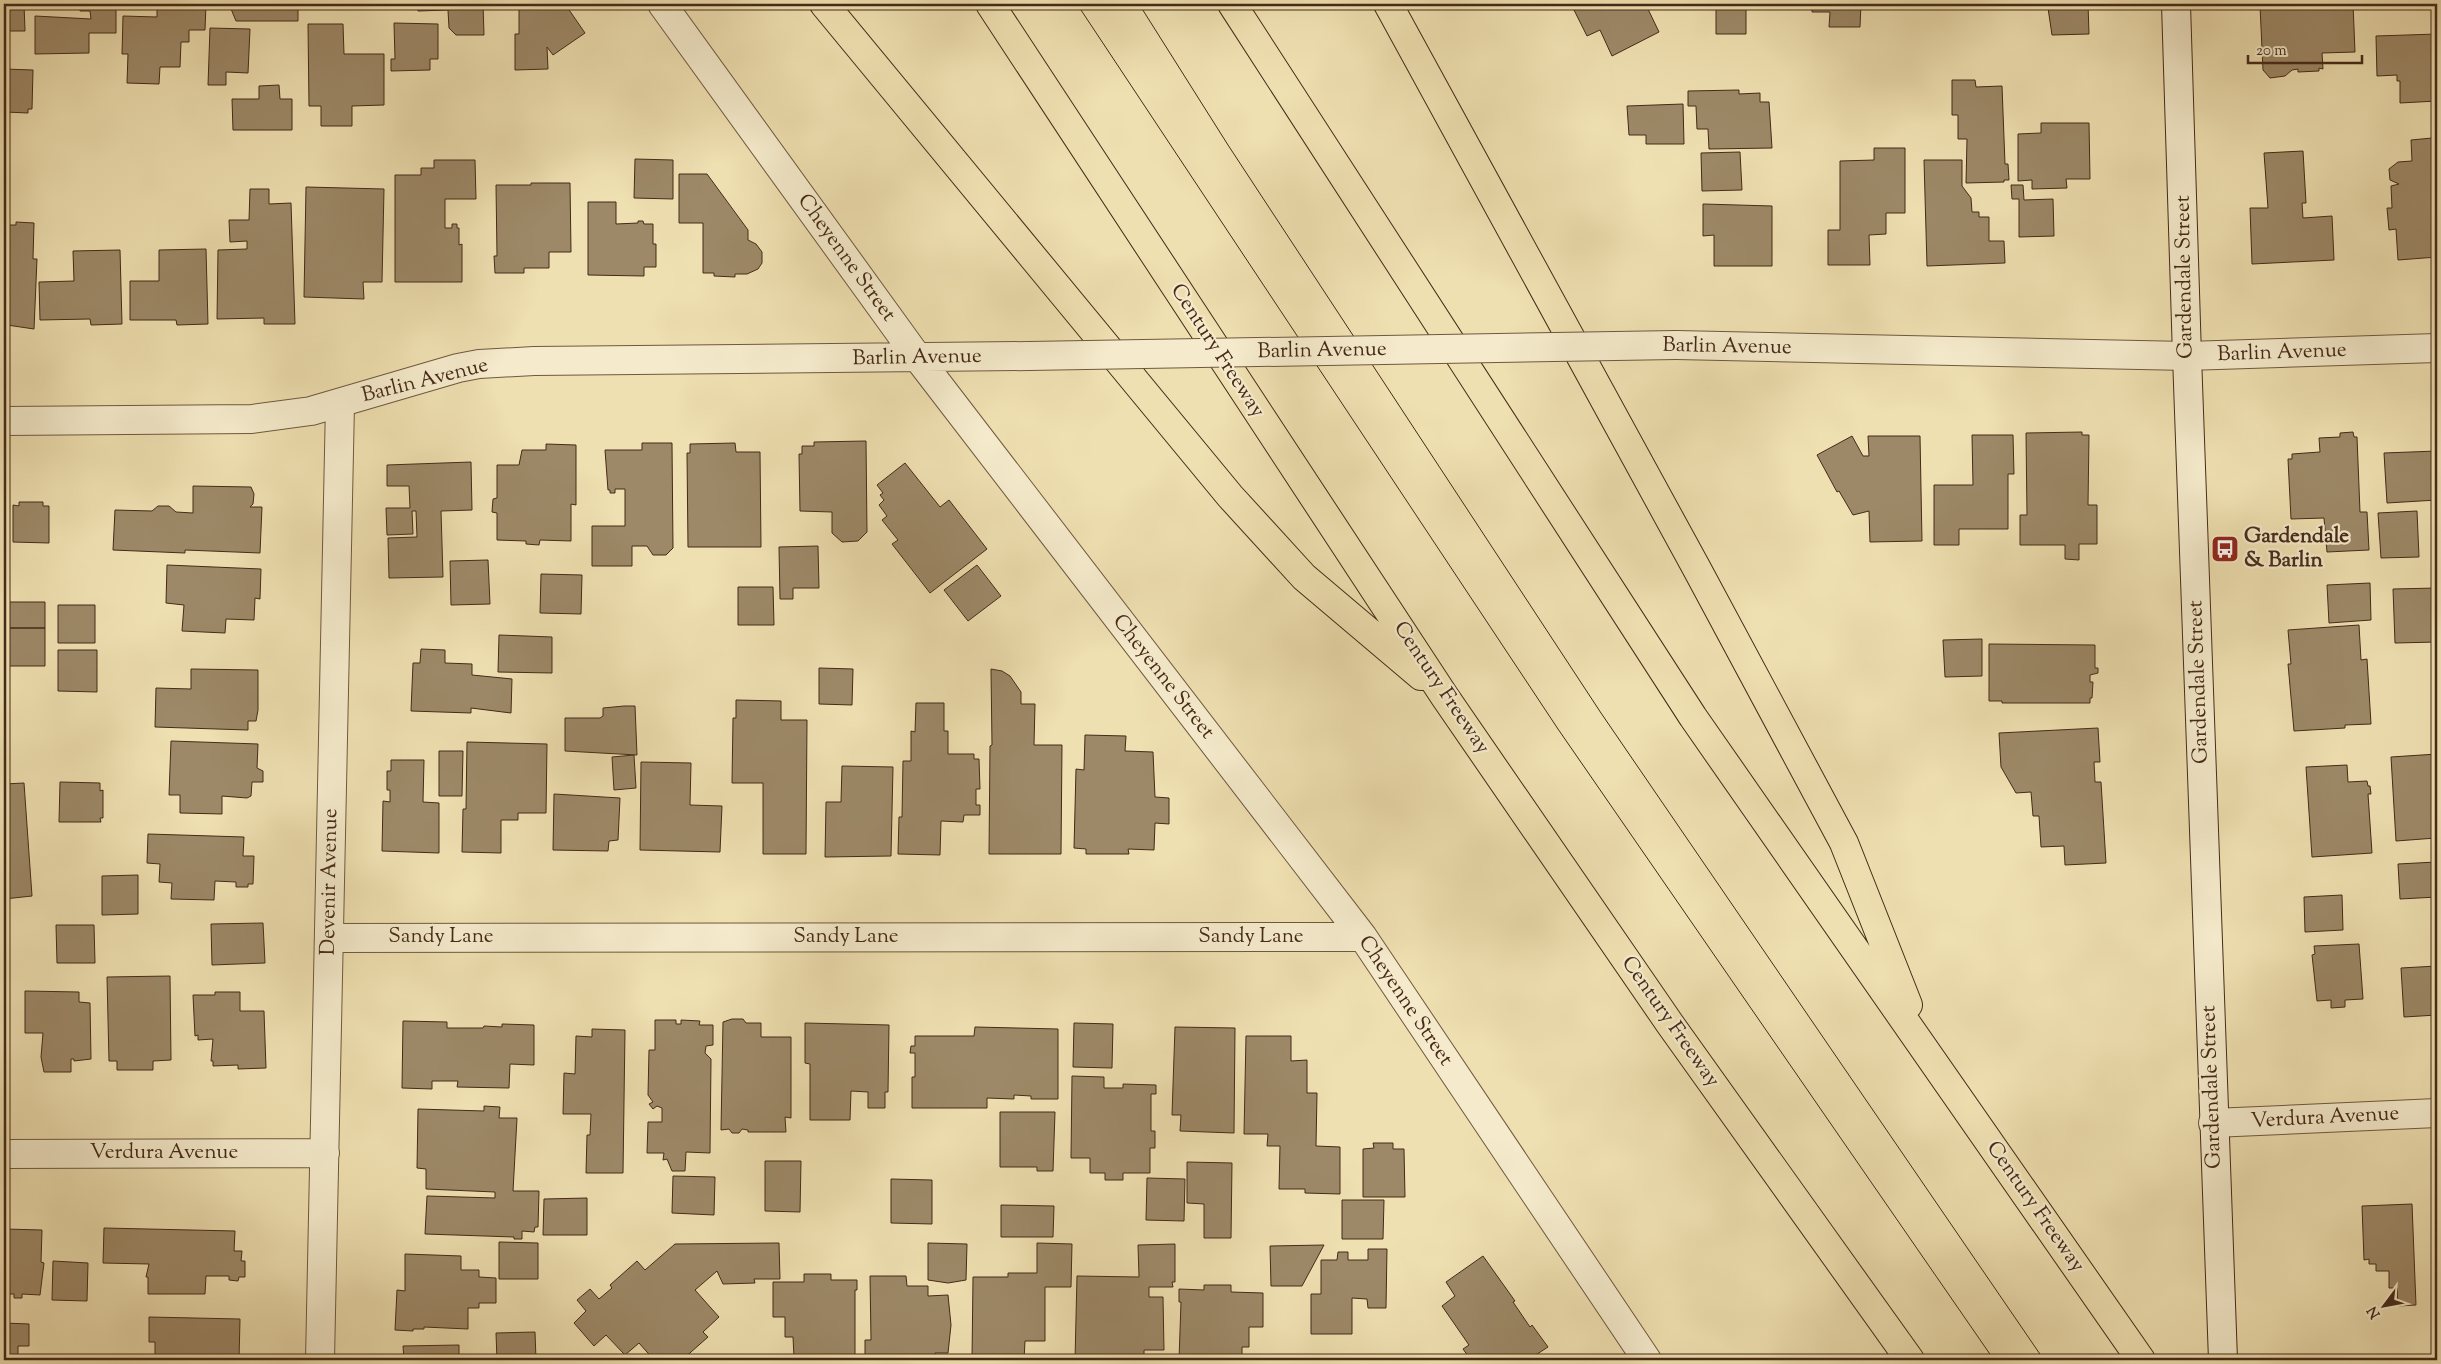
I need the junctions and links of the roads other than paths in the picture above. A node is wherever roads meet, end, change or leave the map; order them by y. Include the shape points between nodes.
1 (662, 4) edge
2 (824, 4) edge
3 (990, 4) edge
4 (1232, 4) edge
5 (1388, 4) edge
6 (2176, 4) edge
7 (2437, 348) edge
8 (2187, 356) junction
9 (918, 358) junction
10 (340, 404) junction
11 (4, 421) edge
12 (1445, 697) junction
13 (1363, 937) junction
14 (329, 938) junction
15 (1924, 1046) junction
16 (2437, 1113) edge
17 (2213, 1124) junction
18 (325, 1153) junction
19 (4, 1154) edge
20 (320, 1360) edge
21 (1648, 1360) edge
22 (1910, 1360) edge
23 (2141, 1360) edge
24 (2223, 1360) edge

1 - 9 street, Cheyenne Street
2 - 12 highway via 1230,496 1304,577
3 - 12 highway, Century Freeway
4 - 15 highway, Century Freeway via 1693,717
5 - 15 highway via 1844,843
6 - 8 street, Gardendale Street
7 - 8 street, Barlin Avenue
8 - 9 street, Barlin Avenue, bridge via 1676,345
8 - 17 street, Gardendale Street
9 - 10 street, Barlin Avenue via 479,364
9 - 13 street, Cheyenne Street
10 - 11 street, Barlin Avenue via 252,419
10 - 14 street, Devenir Avenue
12 - 22 highway, Century Freeway via 1670,1024
13 - 14 street, Sandy Lane
13 - 21 street, Cheyenne Street
14 - 18 street, Devenir Avenue
15 - 23 highway, Century Freeway
16 - 17 street, Verdura Avenue
17 - 24 street, Gardendale Street
18 - 19 street, Verdura Avenue
18 - 20 street, Devenir Avenue

